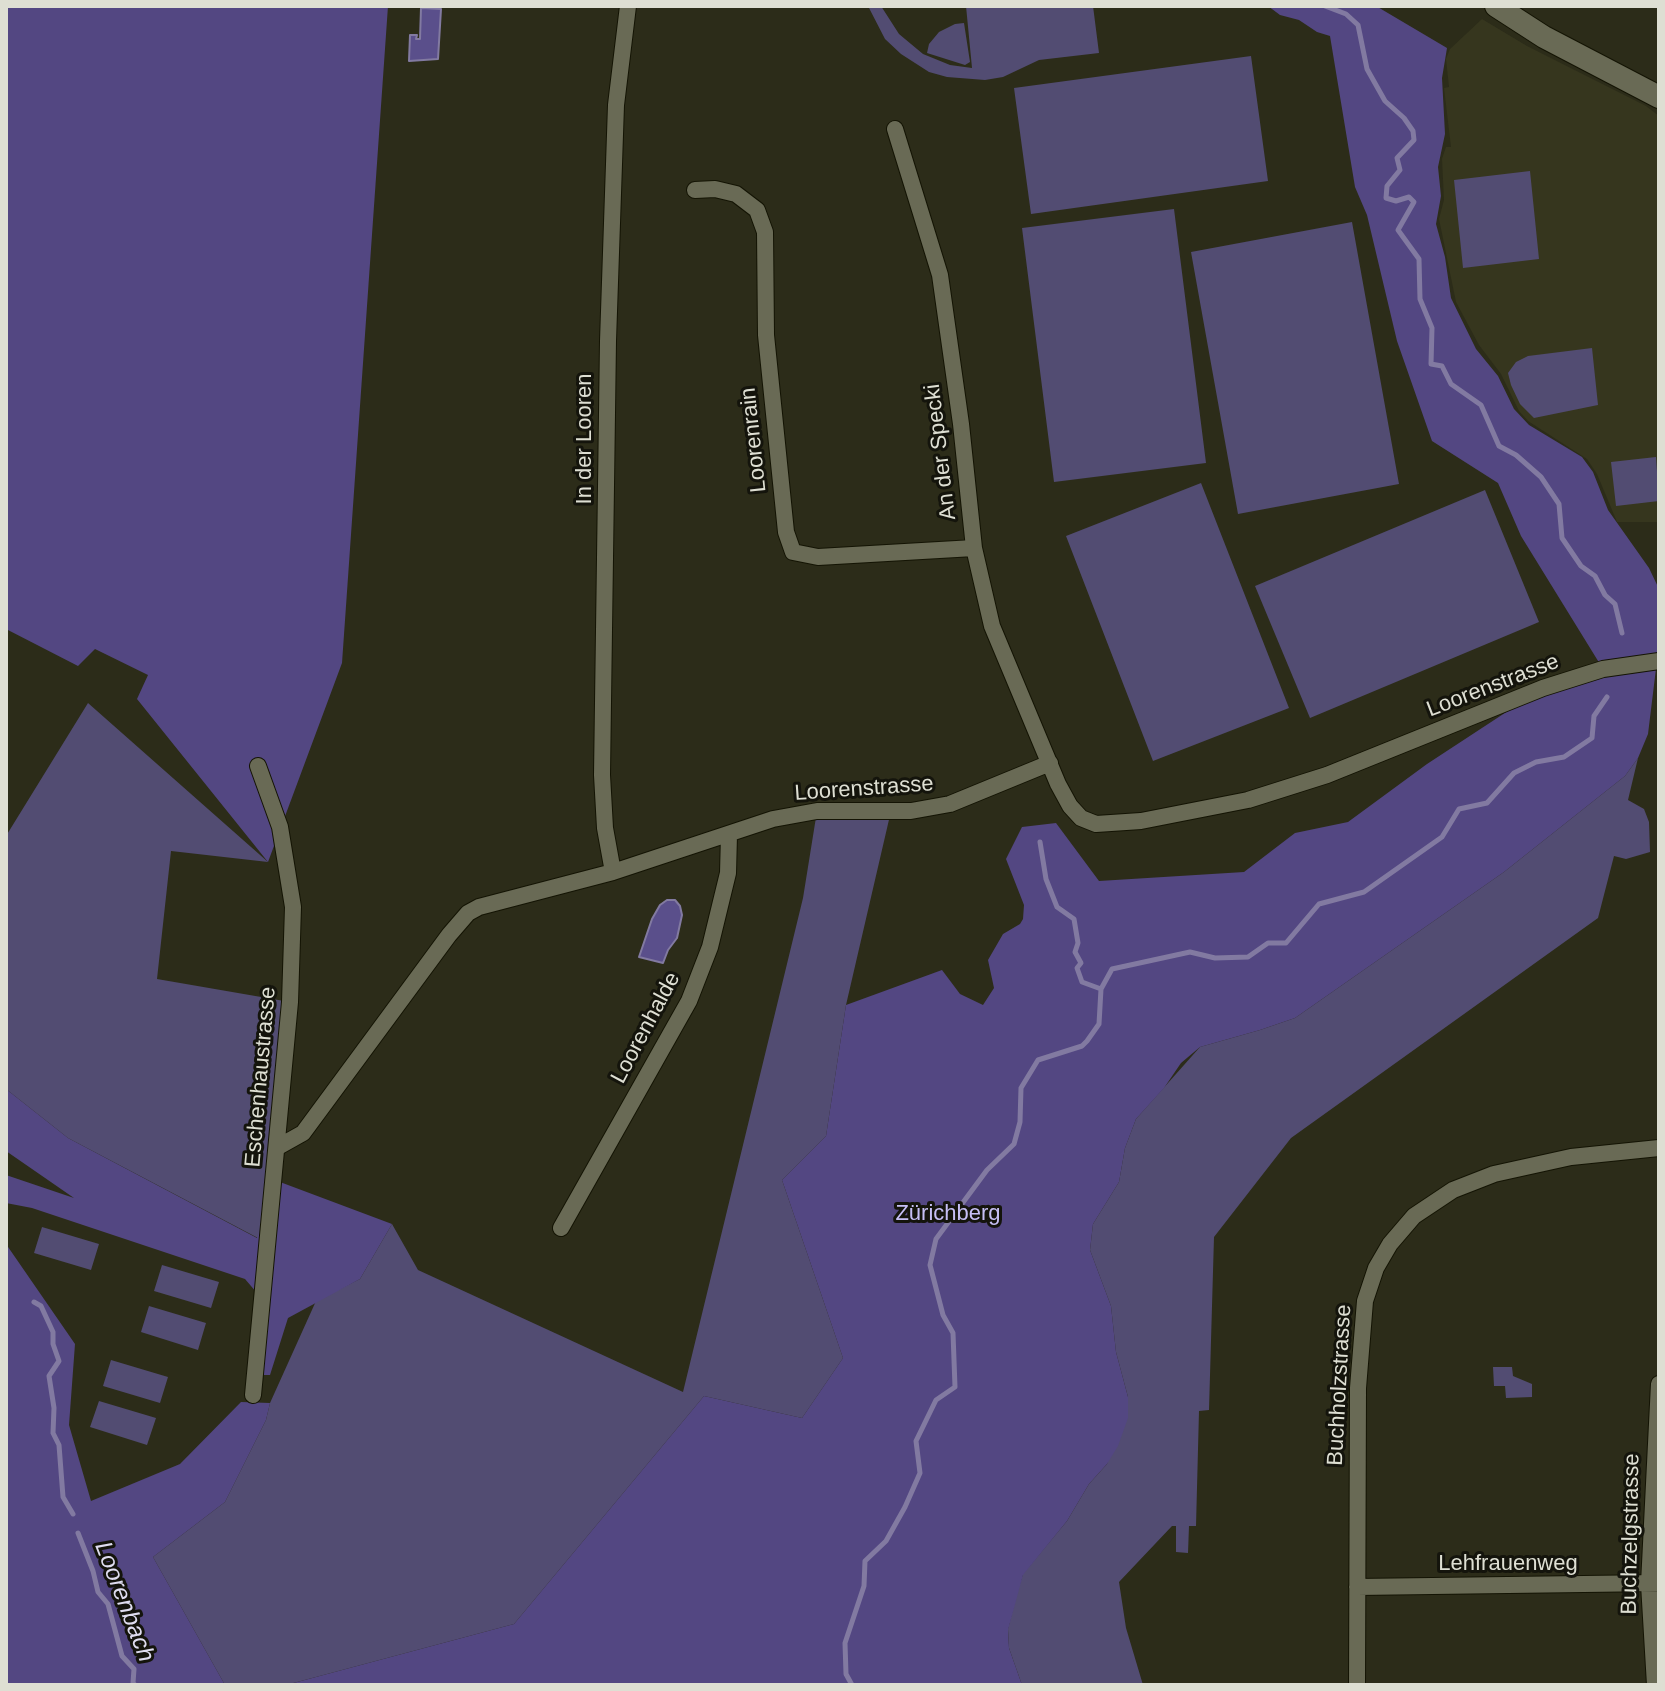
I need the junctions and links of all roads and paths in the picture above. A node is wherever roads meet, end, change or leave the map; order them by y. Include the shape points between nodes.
1 (628, 6) edge
2 (1496, 6) edge
3 (1659, 97) edge
4 (895, 129) dead end
5 (695, 190) dead end
6 (974, 548) junction
7 (1659, 661) edge
8 (1050, 763) junction
9 (258, 766) dead end
10 (729, 835) junction
11 (613, 872) junction
12 (278, 1147) junction
13 (1659, 1148) edge
14 (561, 1228) dead end
15 (1659, 1384) edge
16 (253, 1395) dead end
17 (1654, 1583) edge
18 (1357, 1587) junction
19 (1357, 1685) edge
20 (1655, 1685) edge

1 - 11 street, In der Looren via 616,105 608,341 602,775
2 - 3 street
4 - 6 street, An der Specki via 940,275
5 - 6 street, Loorenrain via 736,194 757,210 765,232 766,335 786,532 793,552 818,557
6 - 8 street, An der Specki via 992,626
7 - 8 street, Loorenstrasse via 1603,669 1543,688 1327,775 1192,813 1096,824 1070,806
8 - 10 street, Loorenstrasse via 940,807 817,811
9 - 12 street, Eschenhaustrasse via 280,827 293,907
10 - 11 street, Loorenstrasse
10 - 14 street, Loorenhalde via 728,873 710,947 689,1001
11 - 12 street, Loorenstrasse via 491,902 468,913 303,1133
12 - 16 street, Eschenhaustrasse
13 - 18 street, Buchholzstrasse via 1571,1157 1494,1174 1444,1194 1414,1216 1390,1244 1368,1289 1361,1339
15 - 17 street, Buchzelgstrasse
17 - 18 street, Lehfrauenweg
17 - 20 street, Buchzelgstrasse
18 - 19 street, Buchholzstrasse

